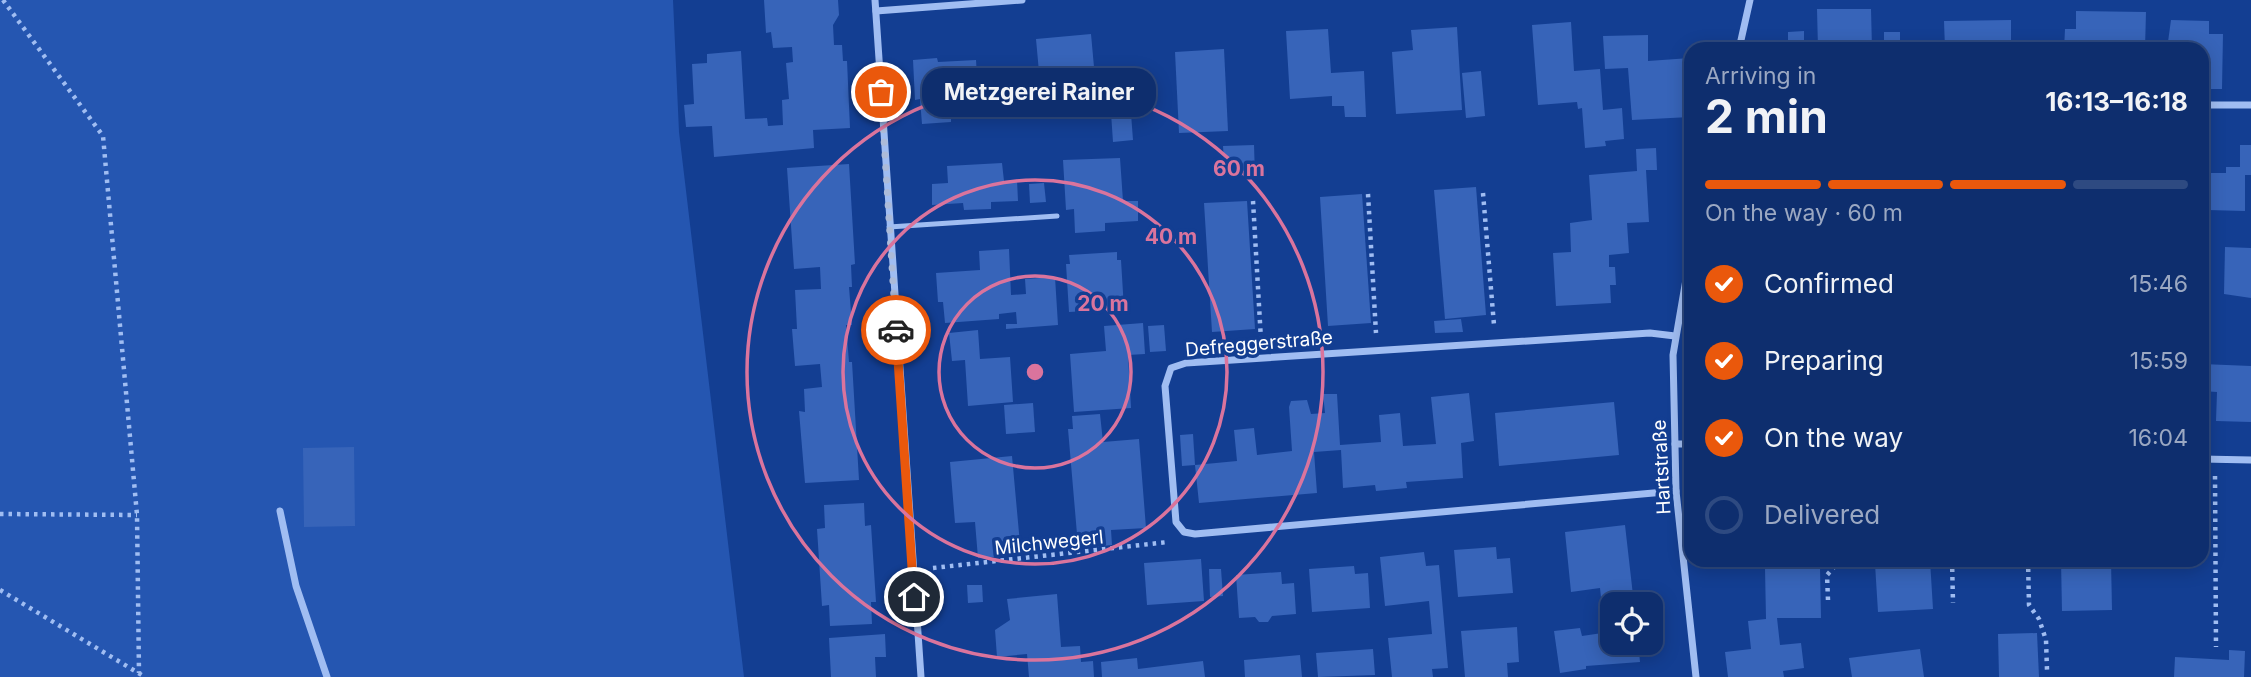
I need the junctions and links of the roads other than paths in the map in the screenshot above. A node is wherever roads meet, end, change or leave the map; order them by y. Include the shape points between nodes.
1 (875, 0) edge
2 (1023, 0) edge
3 (1750, 0) edge
4 (876, 11) junction
5 (1741, 42) edge
6 (2209, 105) edge
7 (2251, 105) edge
8 (1057, 216) dead end
9 (889, 227) junction
10 (1684, 288) edge
11 (1675, 336) junction
12 (1675, 444) junction
13 (1684, 444) edge
14 (2209, 459) edge
15 (2251, 460) edge
16 (1676, 491) junction
17 (281, 511) dead end
18 (1684, 565) edge
19 (1684, 567) edge
20 (327, 677) edge
21 (921, 677) edge
22 (1696, 677) edge

1 - 4 street
2 - 4 street
3 - 5 street
4 - 9 street
6 - 7 street
8 - 9 lane
9 - 21 street
10 - 11 street, Hartstraße
11 - 12 street, Hartstraße
11 - 16 street, Defreggerstraße via 1650,333 1495,341 1186,363 1171,368 1166,386 1176,522 1184,532
12 - 13 street
12 - 16 street, Hartstraße
14 - 15 street
16 - 18 street, Hartstraße
17 - 20 street via 296,586
19 - 22 street, Hartstraße

